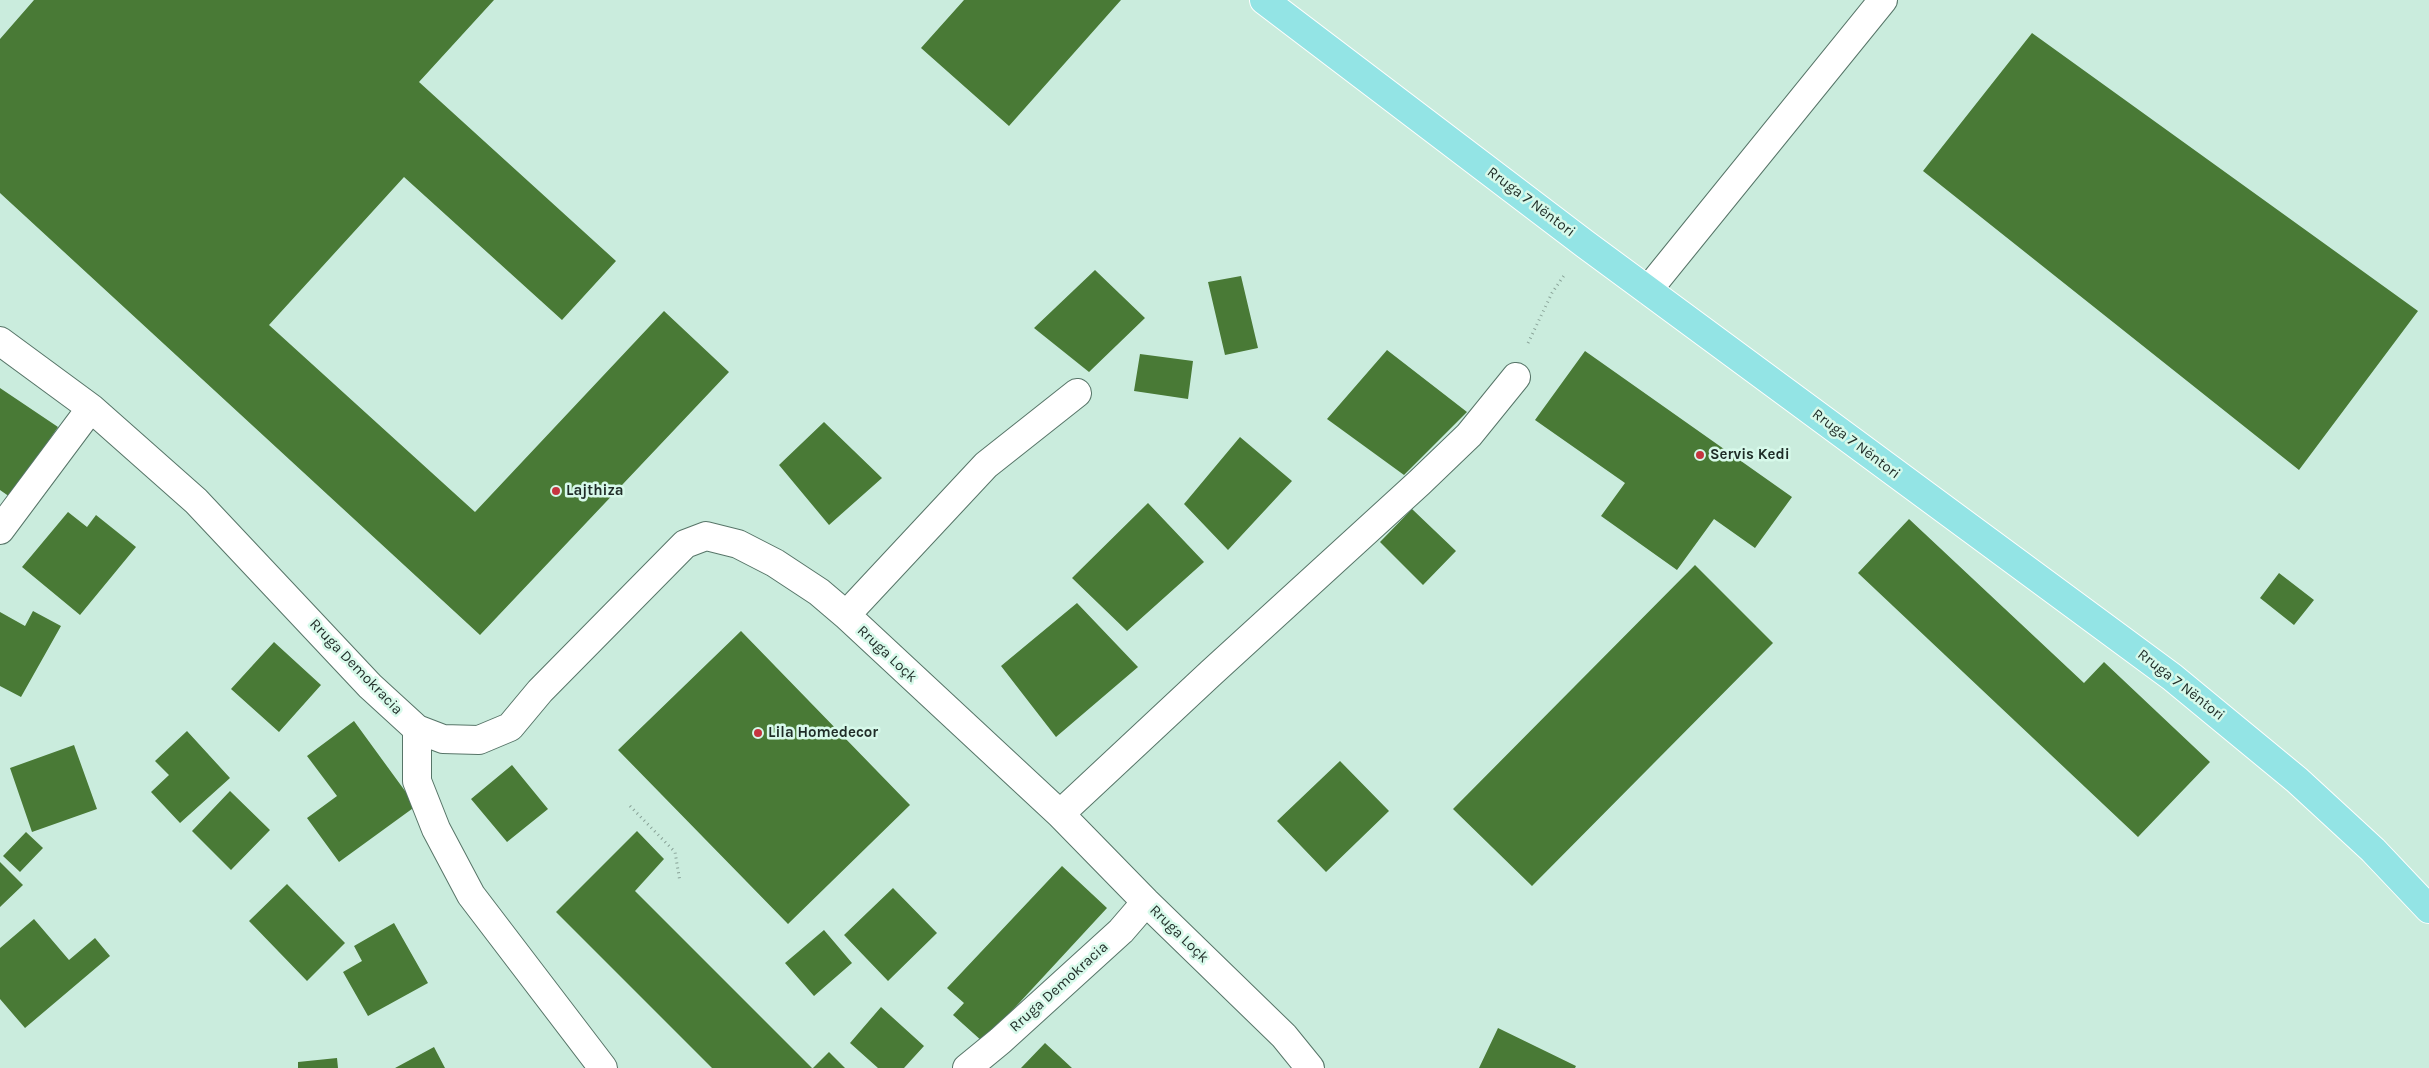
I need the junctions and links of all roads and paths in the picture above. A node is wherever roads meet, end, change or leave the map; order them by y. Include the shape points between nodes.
1 (1264, 0) edge
2 (1883, 0) edge
3 (1585, 244) junction
4 (1648, 290) junction
5 (0, 341) edge
6 (1516, 377) joint
7 (1077, 392) dead end
8 (91, 408) junction
9 (0, 530) edge
10 (846, 615) junction
11 (417, 729) junction
12 (630, 806) dead end
13 (1060, 814) junction
14 (680, 882) dead end
15 (1146, 902) junction
16 (2429, 909) edge
17 (603, 1068) edge
18 (967, 1068) edge
19 (1310, 1068) edge

1 - 3 main road, Rruga 7 Nëntori
2 - 4 street
3 - 4 main road, Rruga 7 Nëntori
3 - 6 path via 1536,322
4 - 16 main road, Rruga 7 Nëntori via 2172,677 2304,787 2373,850
5 - 8 street, Rruga Demokracia
6 - 13 street via 1469,435 1419,483
7 - 10 street via 986,465
8 - 9 street
8 - 11 street, Rruga Demokracia via 196,500 370,686
10 - 11 street, Rruga Loçk via 819,592 775,563 738,544 706,536 685,544 659,568 540,691 510,727 479,740 443,738
10 - 13 street, Rruga Loçk
11 - 17 street via 417,781 436,829 471,895
12 - 14 path via 675,852
13 - 15 street, Rruga Loçk
15 - 18 street, Rruga Demokracia via 1121,931
15 - 19 street, Rruga Loçk via 1284,1036

